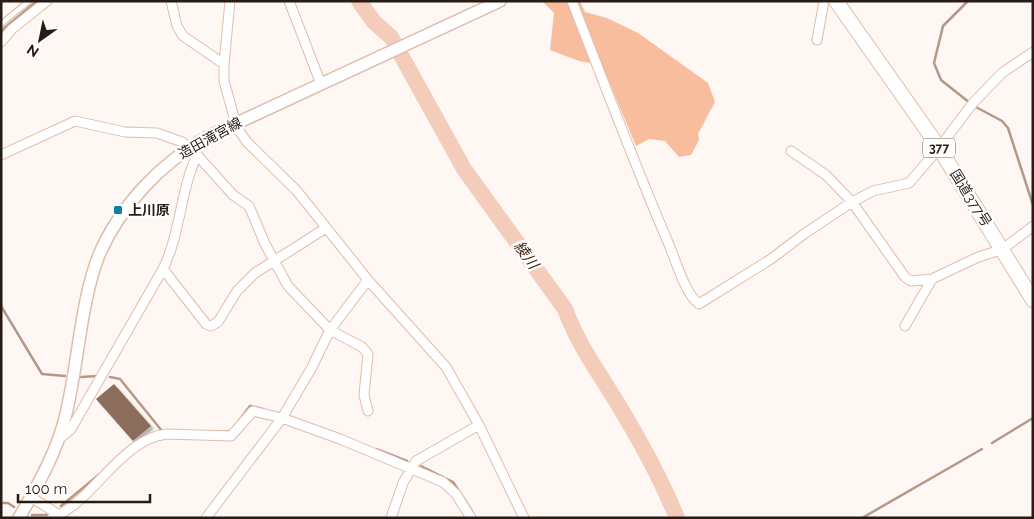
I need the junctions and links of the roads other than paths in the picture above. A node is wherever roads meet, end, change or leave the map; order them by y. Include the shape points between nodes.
1 (29, 1) edge
2 (48, 1) edge
3 (171, 1) edge
4 (230, 1) edge
5 (289, 1) edge
6 (500, 1) edge
7 (572, 1) edge
8 (824, 1) edge
9 (836, 1) edge
10 (1, 24) edge
11 (817, 40) dead end
12 (1, 42) edge
13 (1033, 52) edge
14 (224, 64) junction
15 (321, 84) junction
16 (235, 123) junction
17 (939, 148) junction
18 (192, 151) junction
19 (790, 151) dead end
20 (1, 155) edge
21 (852, 202) junction
22 (1033, 226) edge
23 (326, 228) junction
24 (1003, 248) junction
25 (274, 259) junction
26 (163, 269) junction
27 (932, 279) junction
28 (368, 280) junction
29 (1033, 300) edge
30 (905, 326) dead end
31 (330, 330) junction
32 (368, 411) dead end
33 (282, 418) junction
34 (479, 425) junction
35 (58, 441) junction
36 (412, 467) junction
37 (31, 496) junction
38 (56, 516) edge
39 (19, 518) edge
40 (206, 518) edge
41 (391, 518) edge
42 (471, 518) edge
43 (524, 518) edge

1 - 10 lane
2 - 12 street via 12,29
3 - 14 street via 183,36
4 - 14 street
5 - 15 street
6 - 15 main road, 造田滝宮線
7 - 21 street via 662,229 694,301 699,304 712,297
8 - 11 street
9 - 17 highway, 国道377号 / 377
13 - 17 street via 1002,73
14 - 16 street via 224,81
15 - 16 main road, 造田滝宮線
16 - 18 main road, 造田滝宮線
16 - 23 street via 247,142 297,191
17 - 21 street via 909,183 873,191
17 - 24 highway, 国道377号 / 377
18 - 20 street via 158,132 125,132 75,120
18 - 25 street via 233,195 249,206
18 - 26 street via 172,252
18 - 35 main road, 造田滝宮線 via 165,165 145,186 111,232 99,256
19 - 21 street via 826,175
21 - 27 street via 906,277 911,281
22 - 24 street
23 - 25 street
23 - 28 street
24 - 27 street
24 - 29 highway, 国道377号 / 377
25 - 26 street via 237,291 218,322 211,326 206,324
25 - 31 street via 288,286
26 - 35 street via 71,429
27 - 30 street
28 - 31 street
28 - 34 street via 446,367
31 - 32 street via 362,347 368,354 364,395
31 - 33 street
33 - 36 street
33 - 38 street via 253,411 231,436 157,435 139,445
33 - 40 street
34 - 36 street via 422,457
34 - 43 street
35 - 37 main road, 造田滝宮線
36 - 41 street
36 - 42 street via 443,482 456,494
37 - 38 street
37 - 39 main road, 造田滝宮線

